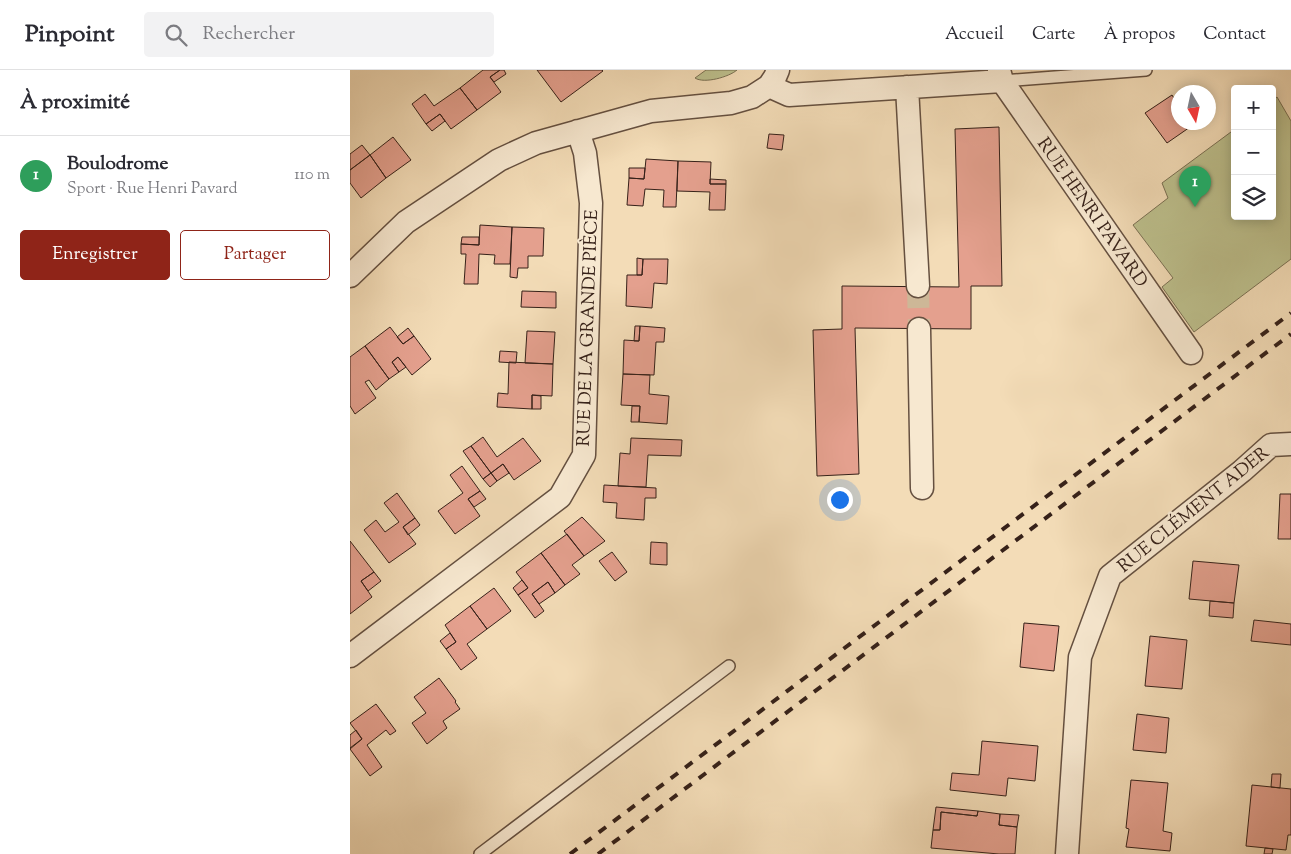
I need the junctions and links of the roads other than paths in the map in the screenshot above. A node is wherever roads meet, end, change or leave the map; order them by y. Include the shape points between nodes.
1 (1146, 70) edge
2 (1000, 76) edge
3 (774, 78) edge
4 (907, 87) junction
5 (578, 131) junction
6 (350, 276) edge
7 (918, 286) tunnel mouth
8 (919, 329) tunnel mouth
9 (1191, 353) dead end
10 (1291, 444) edge
11 (922, 488) dead end
12 (350, 656) edge
13 (729, 666) dead end
14 (480, 854) edge
15 (1067, 854) edge

1 - 2 lane
2 - 4 street
2 - 9 street, RUE HENRI PAVARD
3 - 4 street via 789,95
3 - 5 street via 752,97 731,103 651,111
4 - 7 street
5 - 6 street via 536,143 498,160 406,222
5 - 12 street, RUE DE LA GRANDE PIÈCE via 585,153 591,203 584,455 560,496
8 - 11 street
10 - 15 street, RUE CLÉMENT ADER via 1271,445 1110,576 1080,657
13 - 14 lane

